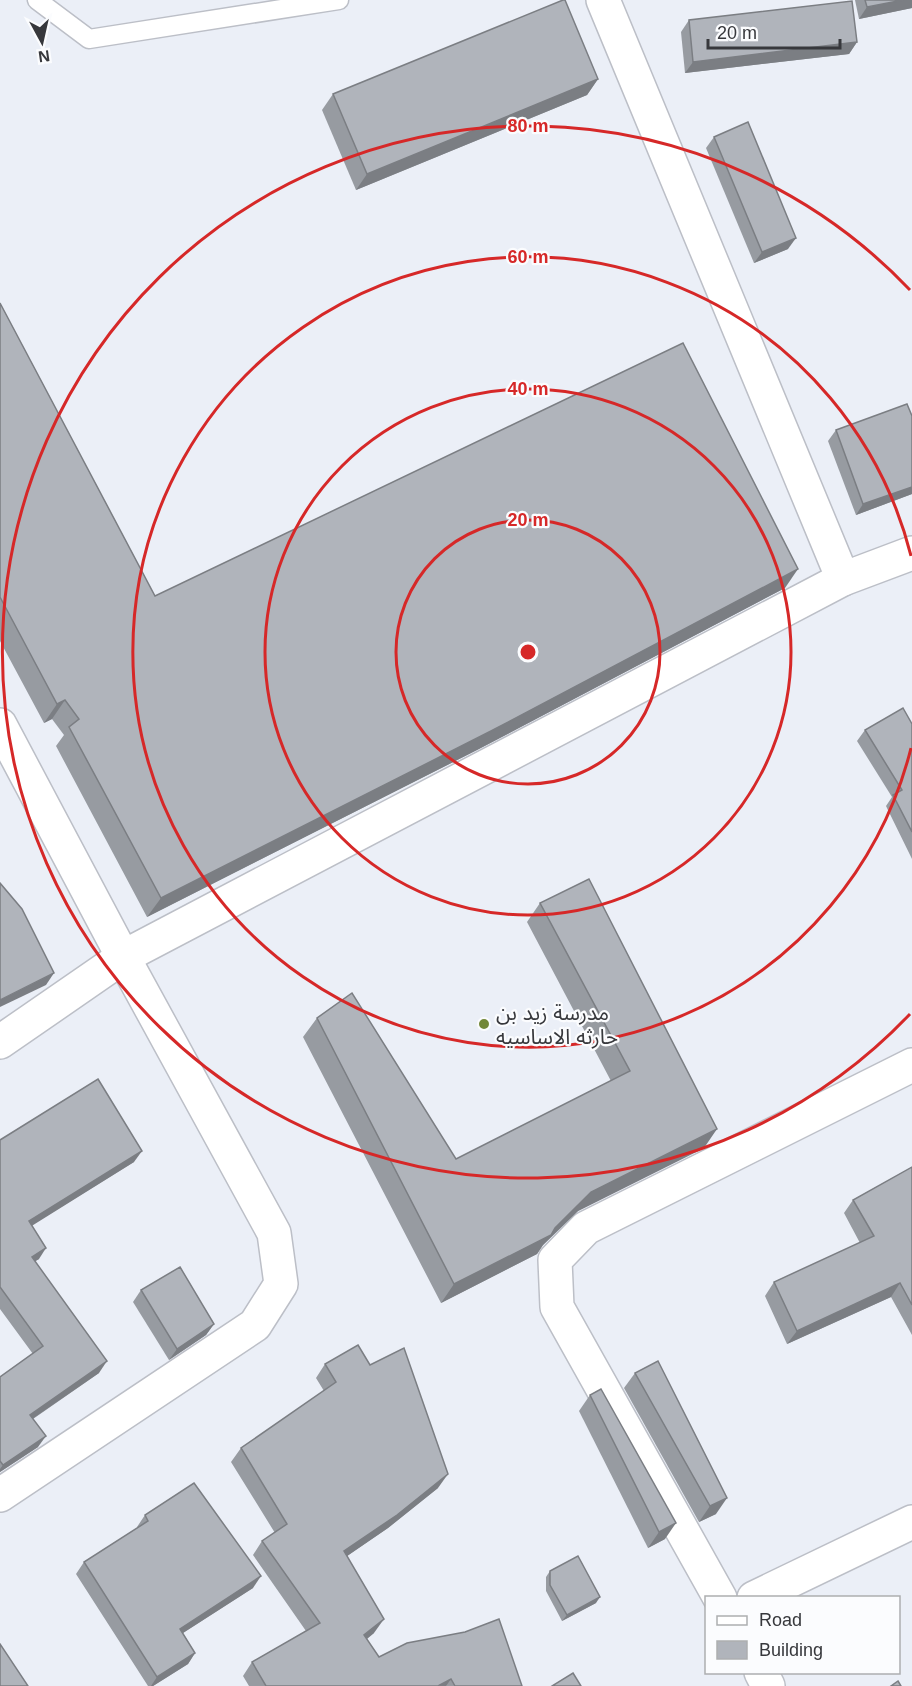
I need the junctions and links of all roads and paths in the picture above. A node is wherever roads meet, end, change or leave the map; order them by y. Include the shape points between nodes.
1 (37, 0) edge
2 (339, 0) edge
3 (603, 0) edge
4 (912, 553) edge
5 (843, 579) junction
6 (0, 725) edge
7 (123, 957) junction
8 (0, 1042) edge
9 (912, 1065) edge
10 (0, 1496) edge
11 (912, 1522) edge
12 (719, 1596) edge
13 (758, 1596) edge

1 - 2 lane via 89,39
3 - 5 street
4 - 5 street
5 - 7 street
6 - 7 street
7 - 8 street
7 - 10 street via 274,1233 281,1284 255,1325
9 - 12 street via 586,1228 555,1260 557,1307
11 - 13 street

